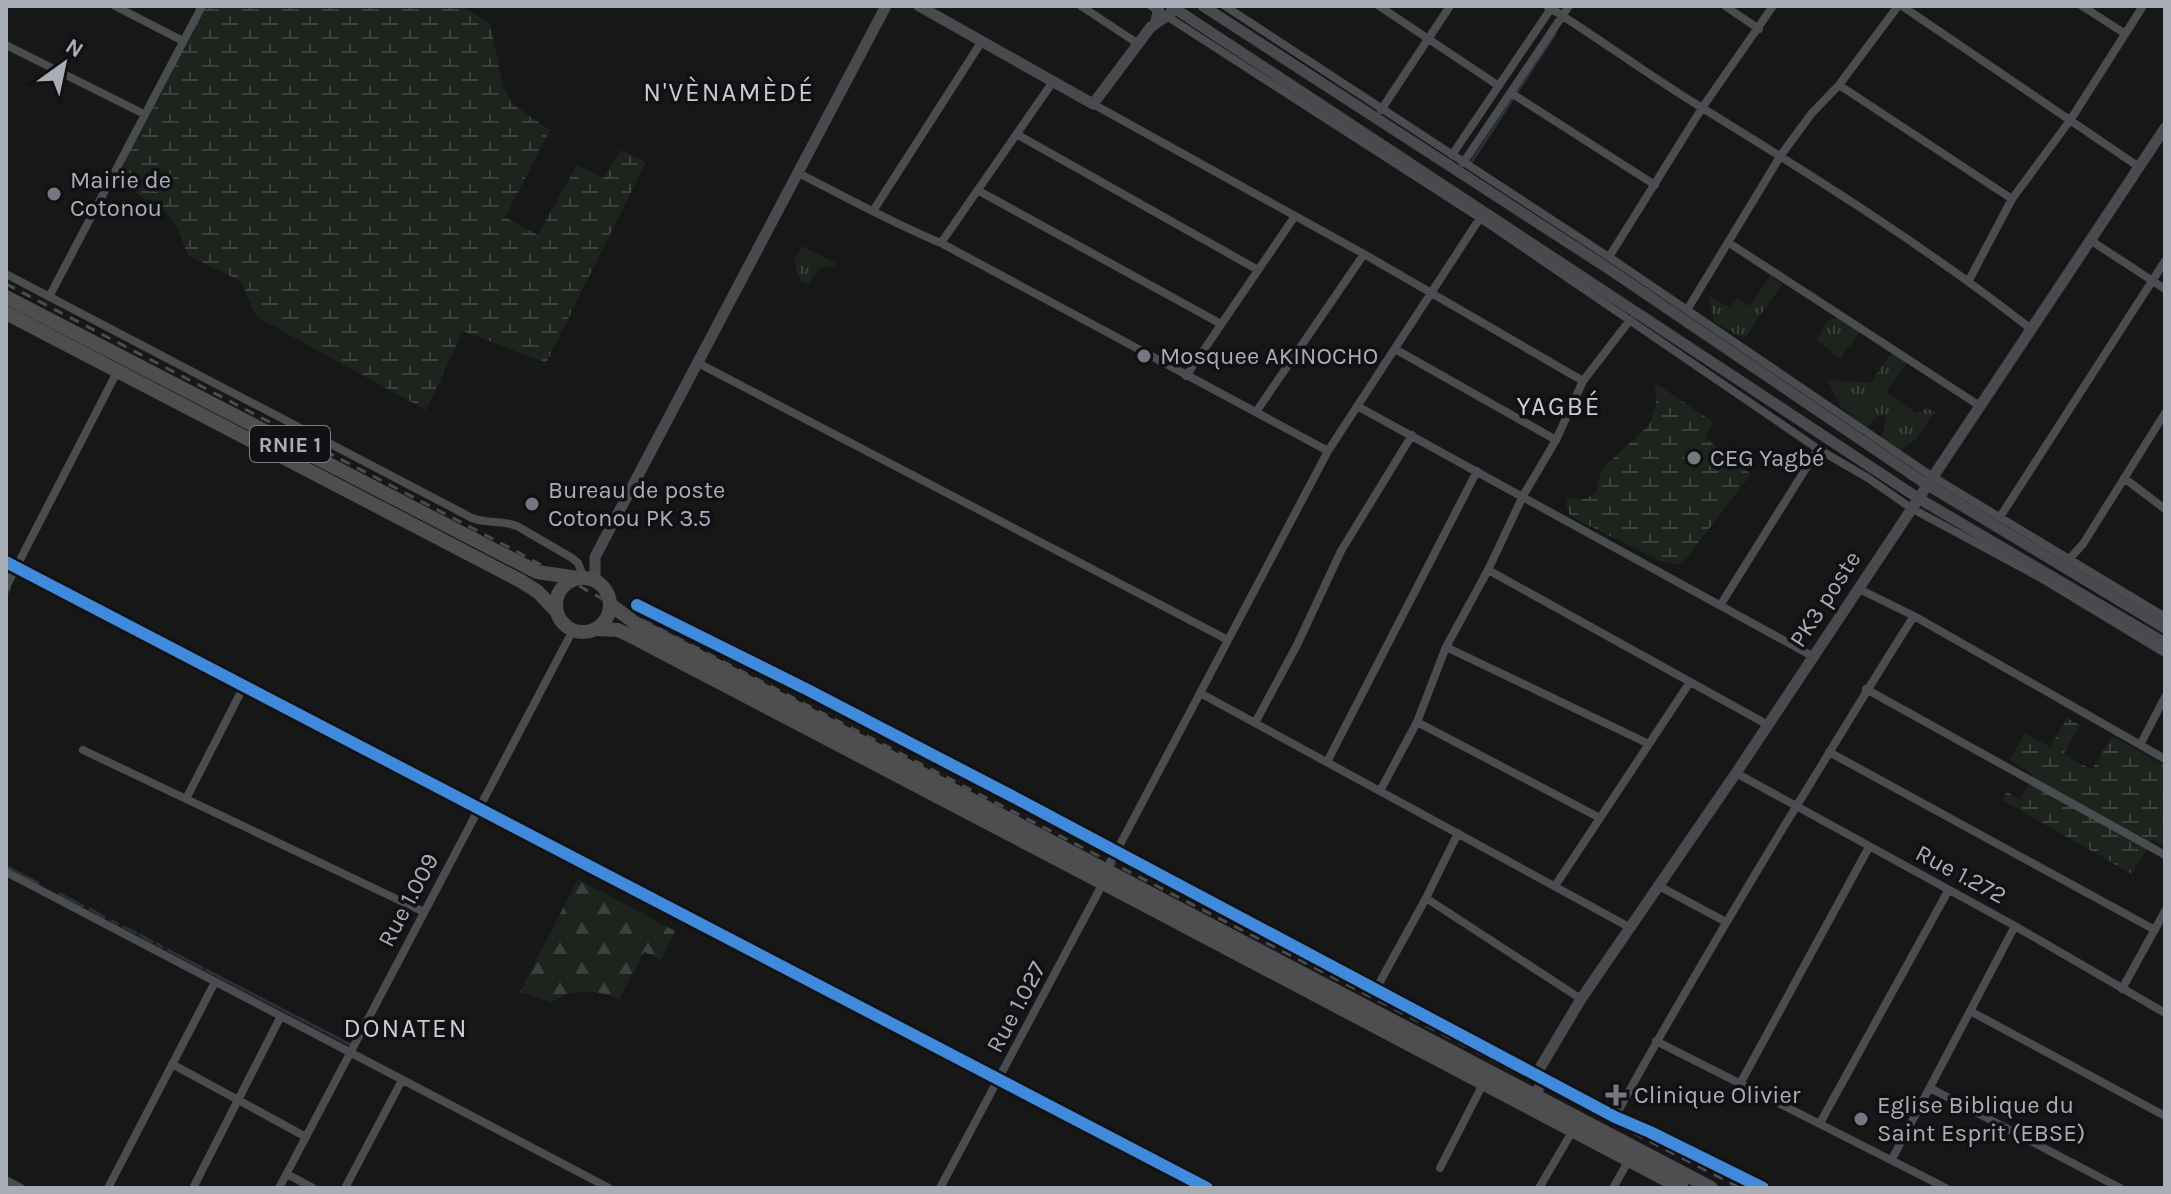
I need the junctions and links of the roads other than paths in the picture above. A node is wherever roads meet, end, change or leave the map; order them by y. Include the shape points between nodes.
1 (115, 6) edge
2 (202, 6) edge
3 (886, 6) edge
4 (919, 6) edge
5 (1081, 6) edge
6 (1203, 6) edge
7 (1225, 6) edge
8 (1379, 6) edge
9 (1450, 6) edge
10 (1569, 6) edge
11 (1725, 6) edge
12 (1773, 6) edge
13 (1900, 6) edge
14 (2082, 6) edge
15 (2143, 6) edge
16 (1550, 7) edge
17 (1164, 10) edge
18 (1563, 16) junction
19 (1759, 29) junction
20 (2124, 33) junction
21 (1428, 40) junction
22 (183, 41) junction
23 (982, 41) junction
24 (1137, 43) junction
25 (6, 45) edge
26 (1052, 83) junction
27 (1839, 85) junction
28 (1499, 86) junction
29 (1511, 93) junction
30 (1093, 104) junction
31 (1702, 108) junction
32 (1381, 110) junction
33 (144, 114) junction
34 (2071, 119) junction
35 (2165, 128) edge
36 (1018, 135) junction
37 (1452, 155) junction
38 (1781, 155) junction
39 (1463, 163) junction
40 (2139, 167) junction
41 (798, 173) junction
42 (1655, 185) junction
43 (979, 191) junction
44 (2012, 199) junction
45 (873, 211) junction
46 (1295, 216) junction
47 (1480, 218) junction
48 (2090, 240) junction
49 (941, 243) junction
50 (1729, 243) junction
51 (1364, 254) junction
52 (1609, 257) junction
53 (2165, 261) edge
54 (1258, 270) junction
55 (6, 274) edge
56 (1969, 280) junction
57 (2152, 280) junction
58 (2165, 289) edge
59 (1432, 292) junction
60 (6, 297) edge
61 (49, 297) junction
62 (1687, 310) junction
63 (6, 313) edge
64 (1630, 320) junction
65 (1221, 324) junction
66 (2031, 329) junction
67 (134, 342) junction
68 (1395, 349) junction
69 (126, 358) junction
70 (698, 363) junction
71 (117, 372) junction
72 (1186, 376) junction
73 (1583, 381) junction
74 (1357, 406) junction
75 (1980, 406) junction
76 (1256, 412) junction
77 (2165, 413) edge
78 (1412, 435) junction
79 (1556, 440) junction
80 (1818, 449) junction
81 (1328, 451) junction
82 (1477, 471) junction
83 (2124, 478) junction
84 (1929, 481) junction
85 (1523, 496) junction
86 (1914, 503) junction
87 (2165, 509) edge
88 (2000, 517) junction
89 (2070, 558) junction
90 (6, 562) edge
91 (16, 567) junction
92 (1488, 570) junction
93 (586, 579) junction
94 (6, 587) edge
95 (1859, 589) junction
96 (610, 604) junction
97 (1721, 604) junction
98 (637, 605) dead end
99 (557, 612) junction
100 (1914, 616) junction
101 (2165, 617) edge
102 (2165, 628) edge
103 (595, 629) junction
104 (573, 630) junction
105 (1228, 640) junction
106 (2165, 643) edge
107 (1446, 647) junction
108 (2165, 653) edge
109 (1814, 657) junction
110 (1690, 682) junction
111 (244, 686) junction
112 (1866, 689) junction
113 (1200, 693) junction
114 (2165, 697) edge
115 (1417, 722) junction
116 (1255, 723) junction
117 (1768, 725) junction
118 (1649, 744) junction
119 (2140, 745) junction
120 (83, 750) dead end
121 (1829, 752) junction
122 (2165, 759) edge
123 (1327, 762) junction
124 (1736, 773) junction
125 (1380, 791) junction
126 (186, 799) junction
127 (1796, 807) junction
128 (479, 809) junction
129 (1600, 818) junction
130 (1458, 833) junction
131 (1869, 847) junction
132 (1117, 852) junction
133 (2165, 855) edge
134 (6, 872) edge
135 (1104, 878) junction
136 (1657, 885) junction
137 (1555, 886) junction
138 (1948, 891) junction
139 (1426, 898) junction
140 (2165, 911) edge
141 (424, 912) junction
142 (1726, 922) junction
143 (2015, 926) junction
144 (1629, 927) junction
145 (2155, 930) junction
146 (215, 982) junction
147 (1376, 989) junction
148 (2122, 989) junction
149 (1581, 999) junction
150 (1970, 1011) junction
151 (2165, 1013) edge
152 (281, 1016) junction
153 (1656, 1041) junction
154 (351, 1053) junction
155 (172, 1064) junction
156 (1537, 1073) junction
157 (402, 1080) junction
158 (1000, 1080) junction
159 (1484, 1081) junction
160 (1741, 1082) junction
161 (1930, 1088) junction
162 (1535, 1096) junction
163 (238, 1100) junction
164 (2165, 1116) edge
165 (1615, 1117) junction
166 (1820, 1123) junction
167 (1572, 1132) junction
168 (306, 1137) junction
169 (1892, 1159) junction
170 (1629, 1160) junction
171 (1440, 1168) dead end
172 (287, 1174) junction
173 (6, 1180) edge
174 (21, 1188) edge
175 (108, 1188) edge
176 (193, 1188) edge
177 (279, 1188) edge
178 (313, 1188) edge
179 (345, 1188) edge
180 (609, 1188) edge
181 (940, 1188) edge
182 (1207, 1188) edge
183 (1539, 1188) edge
184 (1613, 1188) edge
185 (1682, 1188) edge
186 (1711, 1188) edge
187 (1763, 1188) edge
188 (1946, 1188) edge
189 (2120, 1188) edge

1 - 22 street
2 - 22 street
3 - 41 street
4 - 23 street
5 - 24 street
6 - 84 street
7 - 32 street
8 - 21 street
9 - 21 street
10 - 18 street
11 - 19 street
12 - 19 street
13 - 27 street
13 - 34 street
14 - 20 street
15 - 20 street
16 - 18 street
16 - 28 street
17 - 24 street
17 - 47 street
17 - 86 street
18 - 29 street
18 - 31 street
19 - 31 street
20 - 34 street
21 - 28 street
21 - 32 street
22 - 33 street
23 - 26 street
23 - 45 street
24 - 30 street
25 - 33 street
26 - 30 street
26 - 36 street
27 - 38 street
27 - 44 street
28 - 37 street
29 - 39 street
29 - 42 street
30 - 46 street
31 - 38 street
31 - 42 street
32 - 37 street
33 - 61 street
34 - 40 street
34 - 44 street
35 - 40 street, PK3 poste
36 - 43 street
36 - 54 street
37 - 39 street
38 - 50 street
38 - 56 street
39 - 52 street
40 - 48 street, PK3 poste
41 - 45 street
41 - 70 street
42 - 52 street
43 - 49 street
43 - 65 street
44 - 56 street
45 - 49 street
46 - 51 street
46 - 54 street
47 - 59 street, Rue 1.027
47 - 64 street
48 - 57 street
48 - 66 street, PK3 poste
49 - 72 street
50 - 62 street
50 - 75 street
51 - 59 street
51 - 76 street
52 - 62 street
53 - 57 street
54 - 65 street
55 - 61 street
56 - 66 street
57 - 58 street
57 - 88 street
59 - 68 street, Rue 1.027
59 - 73 street
60 - 69 highway, RNIE 1
61 - 67 street
62 - 84 street
63 - 71 highway, RNIE 1
64 - 73 street
64 - 80 street
65 - 72 street
66 - 75 street, PK3 poste
67 - 69 street
67 - 93 street via 472,518 517,526 572,558
68 - 74 street, Rue 1.027
68 - 79 street
69 - 93 highway, RNIE 1 via 537,572
70 - 93 street
70 - 105 street
71 - 91 street
71 - 99 highway, RNIE 1 via 521,581
72 - 76 street
73 - 79 street
74 - 78 street
74 - 81 street, Rue 1.027
75 - 84 street, PK3 poste
76 - 81 street
77 - 83 street
78 - 82 street
78 - 116 street via 1341,551
79 - 85 street
80 - 86 street
80 - 97 street
81 - 105 street, Rue 1.027
82 - 85 street
82 - 123 street
83 - 87 street
83 - 89 street
84 - 86 street, PK3 poste
84 - 88 street
84 - 102 street
85 - 92 street
85 - 97 street
86 - 95 street, PK3 poste
86 - 106 street
86 - 108 street
88 - 89 street
89 - 101 street
90 - 91 street
91 - 94 street
91 - 111 street
92 - 107 street
92 - 110 street
93 - 96 highway via 607,591
93 - 99 highway via 560,589
95 - 100 street
95 - 109 street, PK3 poste
96 - 103 highway via 607,619
96 - 135 highway via 635,623
97 - 109 street
98 - 132 street
99 - 104 highway, RNIE 1
100 - 112 street
100 - 119 street
103 - 104 highway
103 - 135 highway via 631,636
104 - 128 street, Rue 1.009
105 - 113 street, Rue 1.027
107 - 115 street
107 - 118 street
109 - 117 street, PK3 poste
110 - 117 street
110 - 118 street
111 - 126 street
111 - 128 street
112 - 121 street
112 - 133 street
113 - 116 street
113 - 132 street, Rue 1.027
114 - 119 street
115 - 125 street
115 - 129 street
116 - 123 street
117 - 124 street, PK3 poste
118 - 129 street
119 - 122 street
120 - 126 street
121 - 127 street
121 - 145 street
123 - 125 street
124 - 127 street, Rue 1.272
124 - 136 street, PK3 poste
125 - 130 street
126 - 141 street
127 - 131 street, Rue 1.272
127 - 142 street
128 - 141 street, Rue 1.009
128 - 158 street
129 - 137 street
130 - 137 street
130 - 139 street
131 - 138 street, Rue 1.272
131 - 160 street
132 - 135 street, Rue 1.027
132 - 147 street
134 - 146 street
135 - 158 street, Rue 1.027
135 - 159 highway
135 - 162 highway
136 - 142 street
136 - 144 street, PK3 poste
137 - 144 street
138 - 143 street, Rue 1.272
138 - 166 street
139 - 147 street
139 - 149 street
140 - 145 street
141 - 154 street, Rue 1.009
142 - 153 street
143 - 148 street, Rue 1.272
143 - 150 street
144 - 149 street, PK3 poste
145 - 148 street
146 - 152 street
146 - 155 street
147 - 156 street
148 - 151 street, Rue 1.272
149 - 156 street, PK3 poste
150 - 161 street
150 - 164 street
152 - 154 street
152 - 163 street
153 - 160 street
153 - 165 street
154 - 157 street
154 - 168 street, Rue 1.009
155 - 163 street
155 - 175 street
156 - 162 street, PK3 poste via 1541,1083
156 - 165 street
157 - 179 street
157 - 180 street
158 - 181 street, Rue 1.027
158 - 182 street
159 - 167 highway
159 - 171 street
160 - 166 street
161 - 169 street
161 - 189 street
162 - 186 highway
163 - 168 street
163 - 176 street
165 - 187 street
166 - 169 street
167 - 170 highway
167 - 183 street
168 - 172 street, Rue 1.009
169 - 188 street
170 - 184 street
170 - 185 highway
172 - 177 street, Rue 1.009
172 - 178 street
173 - 174 street

